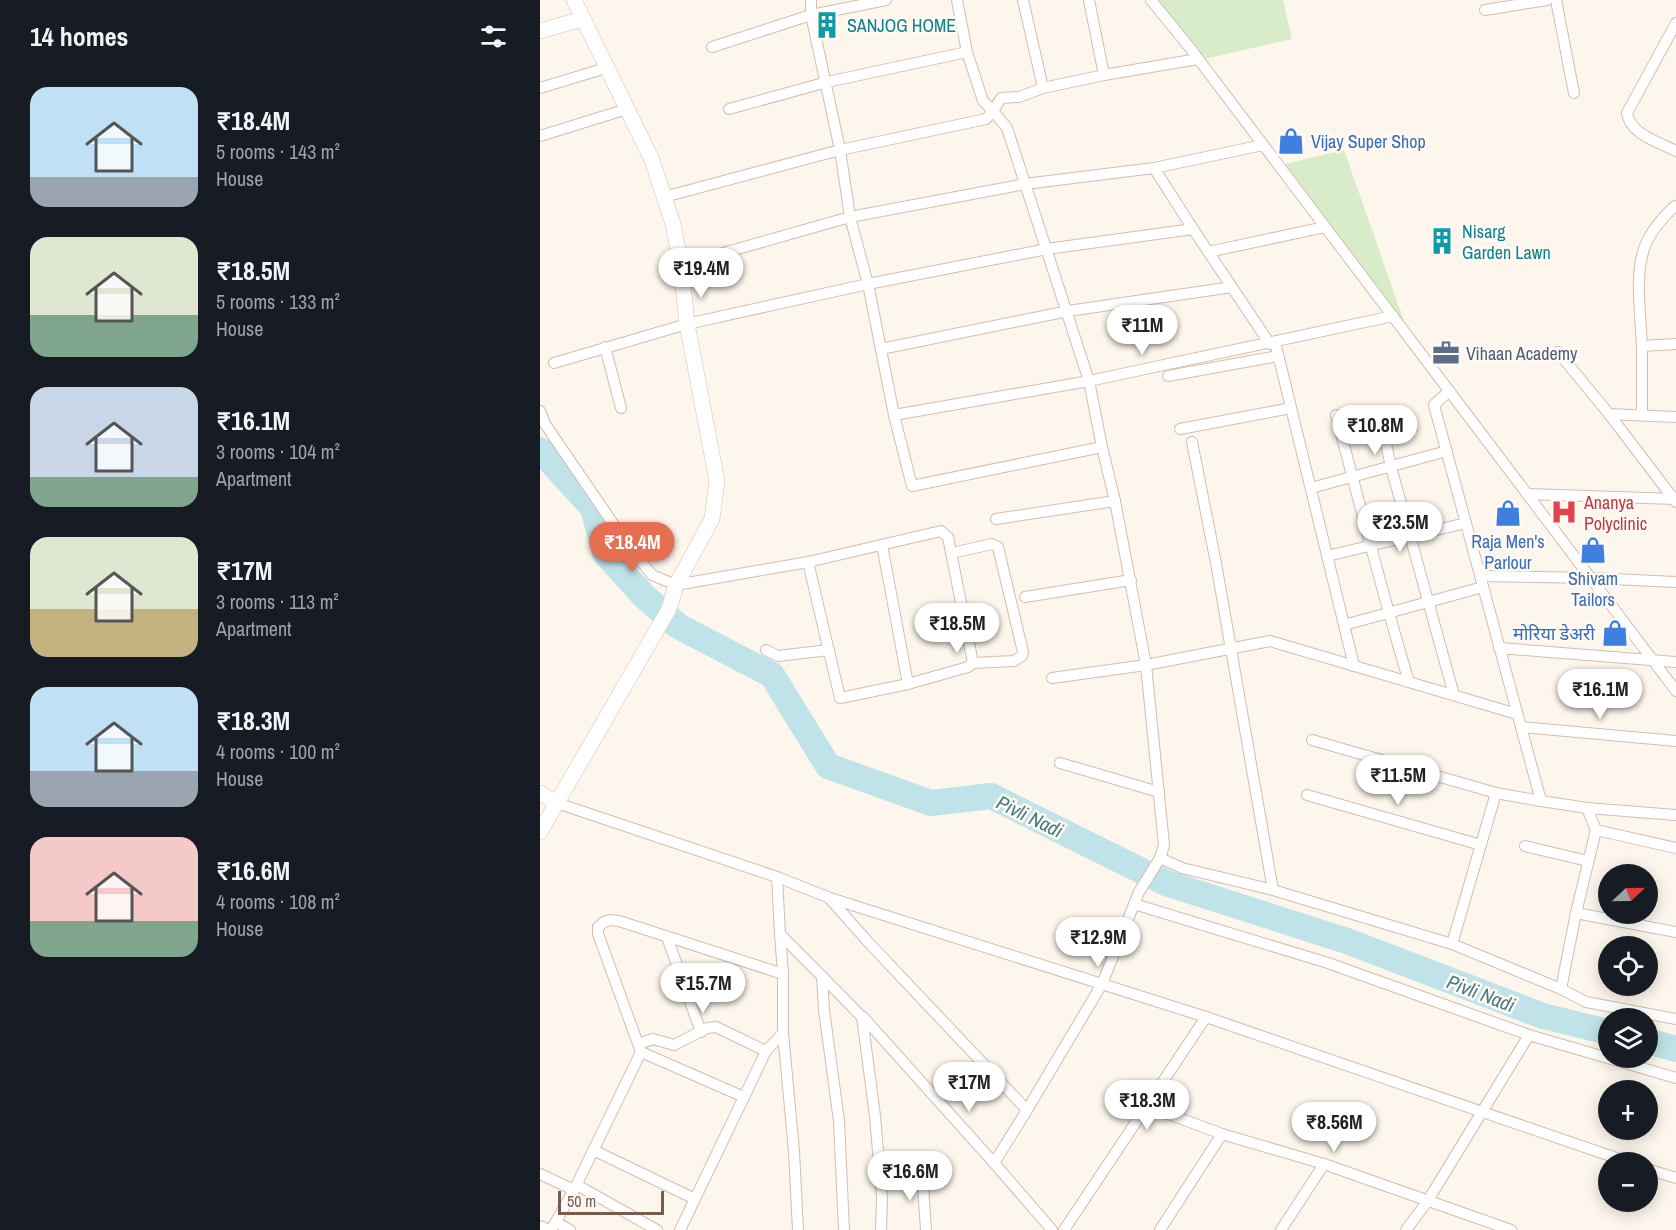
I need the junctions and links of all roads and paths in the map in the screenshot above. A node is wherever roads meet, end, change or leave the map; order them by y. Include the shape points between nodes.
1 (574, 0) edge
2 (811, 0) edge
3 (886, 0) edge
4 (957, 0) edge
5 (1023, 0) edge
6 (1089, 0) edge
7 (1151, 0) edge
8 (1547, 0) edge
9 (1556, 0) edge
10 (1485, 10) dead end
11 (811, 15) junction
12 (582, 19) junction
13 (1675, 26) edge
14 (540, 31) edge
15 (712, 46) dead end
16 (967, 52) junction
17 (1198, 59) junction
18 (606, 68) junction
19 (1104, 75) junction
20 (826, 82) junction
21 (540, 88) edge
22 (1043, 88) junction
23 (1574, 93) dead end
24 (627, 109) junction
25 (729, 109) dead end
26 (993, 111) junction
27 (540, 136) edge
28 (1263, 145) junction
29 (840, 150) junction
30 (1676, 151) edge
31 (1154, 168) junction
32 (1025, 184) junction
33 (664, 197) junction
34 (1676, 205) edge
35 (850, 217) junction
36 (1325, 227) junction
37 (1193, 229) junction
38 (1047, 249) junction
39 (1208, 252) junction
40 (681, 265) junction
41 (868, 284) junction
42 (1232, 287) junction
43 (1068, 312) junction
44 (1393, 316) junction
45 (687, 324) junction
46 (1273, 343) junction
47 (1676, 344) edge
48 (1642, 346) junction
49 (605, 347) junction
50 (881, 349) junction
51 (1558, 352) dead end
52 (1278, 356) junction
53 (554, 363) dead end
54 (1168, 375) dead end
55 (1089, 381) junction
56 (1449, 391) junction
57 (621, 408) dead end
58 (1291, 408) junction
59 (540, 411) edge
60 (1379, 411) dead end
61 (1610, 414) junction
62 (894, 415) junction
63 (1336, 415) dead end
64 (1642, 415) junction
65 (1676, 417) edge
66 (542, 423) edge
67 (1180, 429) dead end
68 (1192, 442) dead end
69 (1102, 447) junction
70 (1447, 452) junction
71 (1391, 466) junction
72 (1353, 477) junction
73 (1311, 488) junction
74 (1527, 494) junction
75 (1675, 500) edge
76 (1115, 501) junction
77 (996, 519) dead end
78 (1466, 523) junction
79 (1410, 536) junction
80 (882, 545) junction
81 (1372, 545) junction
82 (952, 553) junction
83 (1327, 556) junction
84 (808, 562) junction
85 (1591, 578) junction
86 (1131, 580) junction
87 (1482, 582) junction
88 (1676, 582) edge
89 (675, 585) junction
90 (1025, 597) dead end
91 (1427, 602) junction
92 (1388, 613) junction
93 (1344, 625) junction
94 (1499, 648) junction
95 (766, 650) dead end
96 (829, 650) junction
97 (1230, 650) junction
98 (1653, 661) junction
99 (1676, 662) edge
100 (973, 663) junction
101 (1146, 665) junction
102 (1354, 666) junction
103 (1052, 678) dead end
104 (1408, 682) junction
105 (908, 684) junction
106 (1676, 691) edge
107 (1454, 695) junction
108 (1517, 714) junction
109 (1521, 727) junction
110 (1312, 740) dead end
111 (1676, 741) edge
112 (1060, 763) dead end
113 (1159, 792) junction
114 (540, 793) edge
115 (1496, 793) junction
116 (1307, 795) dead end
117 (1541, 801) junction
118 (557, 803) junction
119 (1587, 808) junction
120 (1676, 815) edge
121 (1596, 830) junction
122 (540, 832) edge
123 (1481, 845) junction
124 (1525, 846) dead end
125 (1676, 848) edge
126 (1160, 858) junction
127 (1588, 861) junction
128 (777, 876) junction
129 (1273, 890) junction
130 (830, 898) junction
131 (1134, 904) junction
132 (1576, 913) junction
133 (1676, 932) edge
134 (780, 934) junction
135 (667, 936) junction
136 (1452, 944) junction
137 (783, 974) junction
138 (822, 976) junction
139 (1102, 984) junction
140 (1561, 989) junction
141 (862, 1017) junction
142 (1206, 1017) junction
143 (1676, 1019) edge
144 (700, 1032) junction
145 (783, 1033) junction
146 (1529, 1035) junction
147 (640, 1048) junction
148 (766, 1051) junction
149 (1676, 1078) edge
150 (744, 1098) junction
151 (1147, 1106) junction
152 (1027, 1110) junction
153 (1481, 1113) junction
154 (1221, 1134) junction
155 (593, 1150) junction
156 (1598, 1152) edge
157 (994, 1163) junction
158 (1324, 1164) junction
159 (922, 1172) dead end
160 (1658, 1173) edge
161 (540, 1174) edge
162 (1676, 1179) edge
163 (575, 1187) junction
164 (695, 1199) junction
165 (1427, 1202) junction
166 (540, 1226) edge
167 (552, 1227) edge
168 (570, 1230) edge
169 (657, 1230) edge
170 (680, 1230) edge
171 (798, 1230) edge
172 (843, 1230) edge
173 (881, 1230) edge
174 (926, 1230) edge
175 (1052, 1230) edge
176 (1065, 1230) edge
177 (1161, 1230) edge
178 (1281, 1230) edge
179 (1406, 1230) edge
180 (1511, 1230) edge

1 - 12 street
2 - 11 street
3 - 11 street
4 - 16 street
5 - 22 street
6 - 19 street
7 - 17 street
8 - 10 street
9 - 23 street
11 - 15 street
11 - 20 street
12 - 14 street
12 - 18 street
13 - 30 street via 1627,113 1633,129
16 - 20 street
16 - 26 street via 983,101
17 - 19 street
17 - 28 street
18 - 21 street
18 - 24 street
19 - 22 street
20 - 25 street
20 - 29 street
22 - 26 street via 1019,97 1001,98
24 - 27 street
24 - 33 street via 652,160
26 - 29 street via 987,120
26 - 32 street via 1007,128
28 - 31 street
28 - 36 street
29 - 33 street
29 - 35 street
31 - 32 street
31 - 37 street
32 - 35 street
32 - 38 street
33 - 40 street
34 - 48 street via 1653,231 1643,251
35 - 40 street
35 - 41 street
36 - 39 street
36 - 44 street
37 - 38 street
37 - 39 street
38 - 41 street
38 - 43 street
39 - 42 street
40 - 45 street
41 - 45 street
41 - 50 street
42 - 43 street
42 - 46 street
43 - 50 street
43 - 55 street
44 - 46 street
44 - 56 street
45 - 49 street
45 - 89 street via 717,481 712,519
46 - 52 street
46 - 55 street
47 - 48 street
48 - 64 street
49 - 53 street
49 - 57 street
50 - 62 street
51 - 61 street
52 - 54 street
52 - 58 street
55 - 62 street
55 - 69 street
56 - 70 street via 1434,405
56 - 74 street
58 - 67 street
58 - 73 street
59 - 66 street
60 - 71 street
61 - 64 street
61 - 75 street
62 - 69 street via 912,486
63 - 72 street
64 - 65 street
66 - 89 street via 652,575
68 - 97 street
69 - 76 street
70 - 71 street
70 - 78 street
71 - 72 street
71 - 79 street
72 - 73 street
72 - 81 street
73 - 83 street
74 - 75 street
74 - 85 street
76 - 77 street
76 - 86 street
78 - 79 street
78 - 87 street
79 - 81 street
79 - 91 street
80 - 82 street via 941,531 948,537
80 - 84 street
80 - 105 street
81 - 83 street
81 - 92 street
82 - 100 street
82 - 100 street via 992,543 998,547 1023,652 1014,661
83 - 93 street
84 - 89 street
84 - 96 street
85 - 87 street
85 - 88 street
85 - 98 street
86 - 90 street
86 - 101 street
87 - 91 street
87 - 94 street
89 - 118 street via 669,609
91 - 92 street
91 - 107 street
92 - 93 street
92 - 104 street
93 - 102 street
94 - 98 street
94 - 108 street
95 - 96 street via 778,656
96 - 105 street via 840,698
97 - 101 street
97 - 102 street via 1270,641
97 - 129 street
98 - 99 street
98 - 106 street
100 - 105 street via 968,668
101 - 103 street
101 - 113 street
102 - 104 street
104 - 107 street
107 - 108 street
108 - 109 street
109 - 111 street
109 - 117 street
110 - 115 street
112 - 113 street
113 - 126 street via 1164,845
114 - 118 street
115 - 117 street
115 - 123 street
116 - 123 street
117 - 119 street
118 - 122 street
118 - 128 street
119 - 120 street
119 - 121 street
121 - 125 street
121 - 127 street
123 - 136 street
124 - 127 street
126 - 129 street via 1182,868
126 - 131 street
127 - 132 street
128 - 130 street
128 - 134 street
129 - 136 street
130 - 139 street
130 - 152 street
131 - 139 street
131 - 146 street via 1328,963
132 - 133 street
132 - 140 street
134 - 137 street
134 - 138 street
135 - 137 street
135 - 144 street
135 - 147 street via 619,921 610,920 598,927
136 - 140 street
137 - 145 street
138 - 141 street
138 - 172 street via 839,1121
139 - 142 street
139 - 152 street
140 - 143 street via 1586,1002
141 - 157 street
141 - 173 street via 875,1116
142 - 151 street
142 - 153 street
144 - 147 street via 674,1045 653,1040
144 - 148 street via 716,1027
145 - 148 street
145 - 171 street
146 - 149 street
146 - 153 street
147 - 150 street
147 - 155 street
148 - 150 street
150 - 164 street
151 - 154 street
151 - 176 street
152 - 157 street
153 - 156 street
153 - 165 street
154 - 158 street
154 - 177 street
155 - 163 street
155 - 164 street
157 - 175 street
158 - 165 street
158 - 178 street
159 - 174 street
160 - 162 street
161 - 163 street
163 - 167 street
163 - 169 street
164 - 170 street
165 - 179 street
165 - 180 street
166 - 167 street
167 - 168 street

